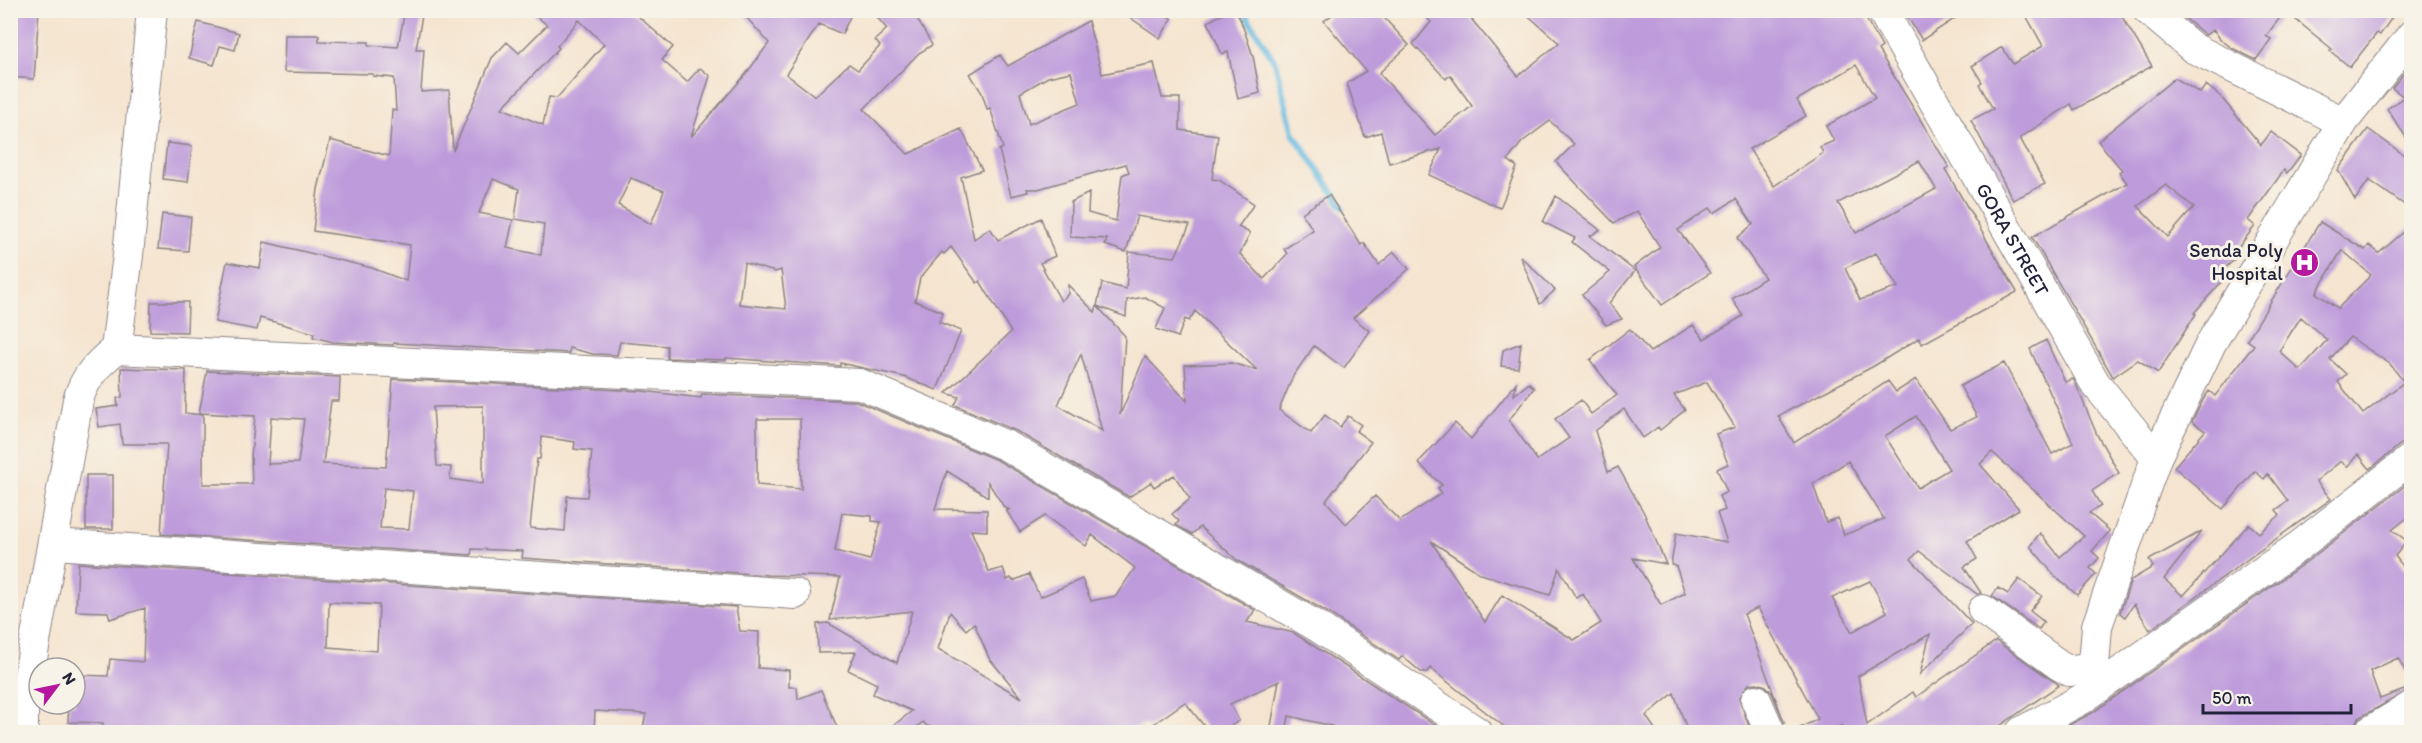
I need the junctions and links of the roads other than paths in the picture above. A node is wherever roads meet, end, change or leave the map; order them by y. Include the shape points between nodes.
1 (152, 10) edge
2 (1882, 10) edge
3 (2148, 10) edge
4 (2412, 35) edge
5 (2343, 122) junction
6 (116, 349) junction
7 (2156, 458) junction
8 (2412, 458) edge
9 (54, 544) junction
10 (795, 594) dead end
11 (1983, 610) dead end
12 (2096, 677) junction
13 (1756, 700) dead end
14 (2412, 706) edge
15 (23, 732) edge
16 (1477, 732) edge
17 (1770, 732) edge
18 (2021, 732) edge
19 (2369, 732) edge

1 - 6 street
2 - 7 street, GORA STREET via 2095,383
3 - 5 street via 2193,48
4 - 5 street
5 - 7 street via 2211,343
6 - 9 street via 95,365 83,383
6 - 16 street via 860,384 1007,446 1318,627
7 - 12 street via 2097,626
8 - 12 street via 2299,546
9 - 10 street
9 - 15 street via 23,709
11 - 12 street via 2059,665
12 - 18 street
13 - 17 street
14 - 19 street

